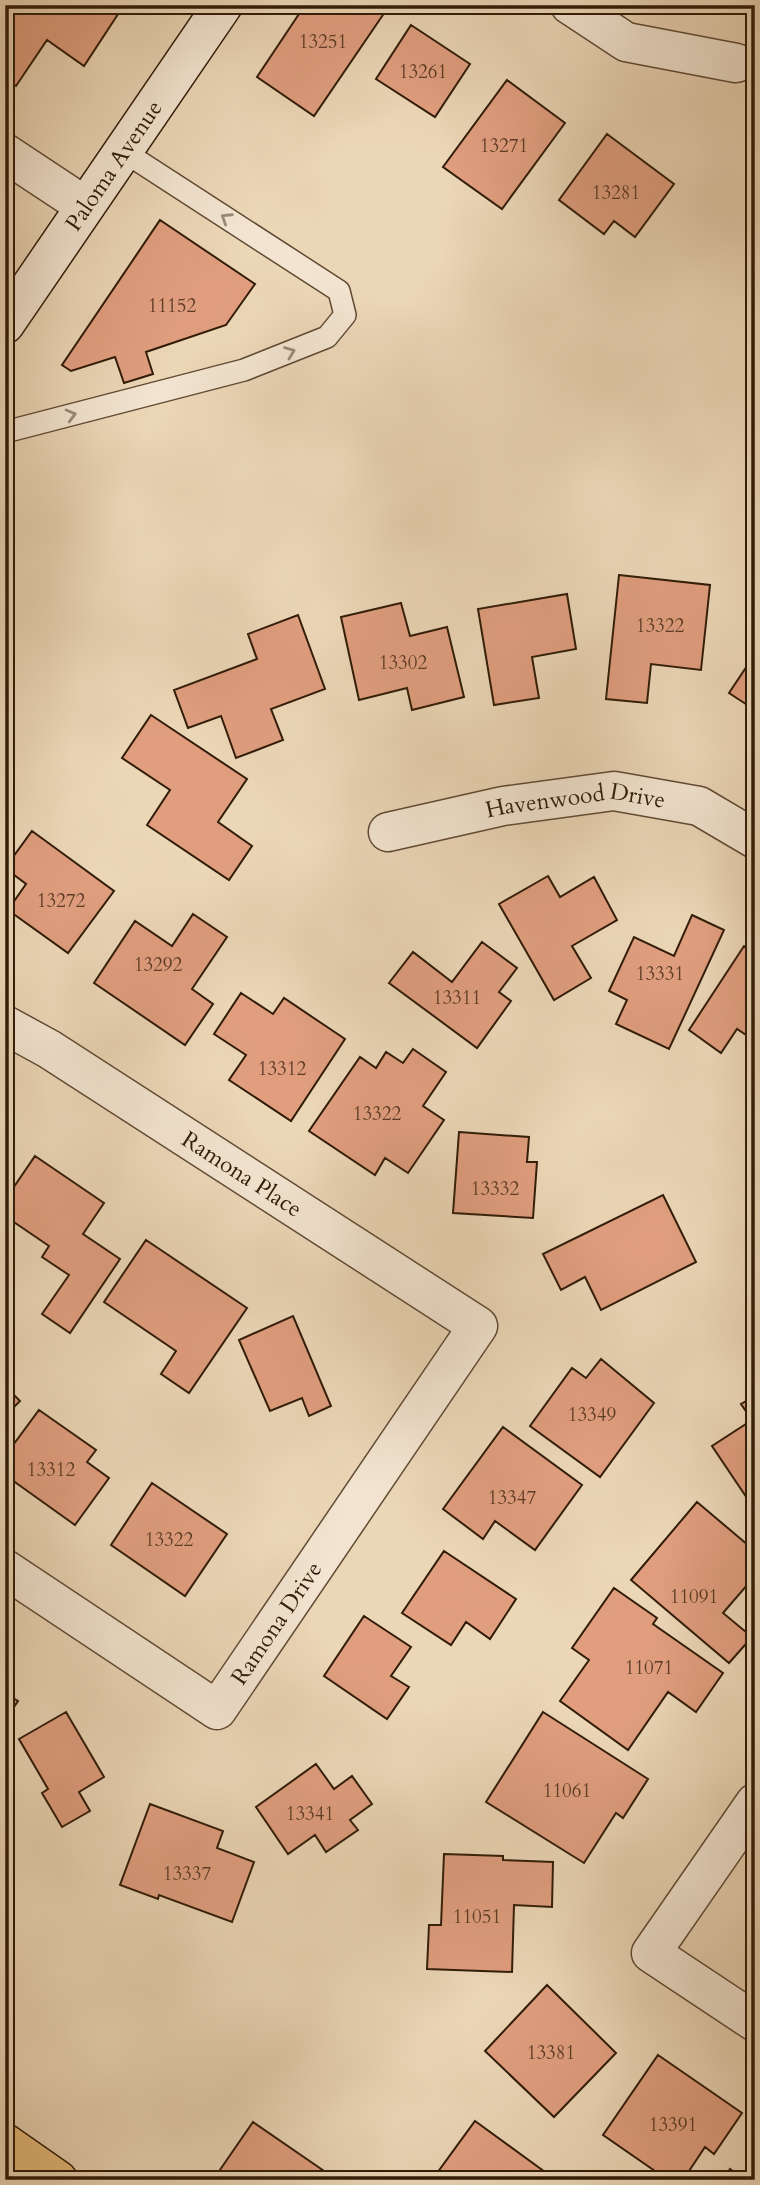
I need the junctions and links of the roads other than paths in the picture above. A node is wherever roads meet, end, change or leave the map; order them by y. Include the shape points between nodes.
1 (223, 5) edge
2 (570, 5) edge
3 (736, 63) dead end
4 (123, 151) junction
5 (5, 153) edge
6 (85, 206) junction
7 (5, 324) edge
8 (5, 432) edge
9 (388, 832) dead end
10 (755, 839) edge
11 (5, 1025) edge
12 (478, 1326) joint
13 (5, 1569) edge
14 (755, 1803) edge
15 (755, 2022) edge
16 (5, 2143) edge
17 (58, 2180) edge

1 - 4 street, Paloma Avenue
2 - 3 street via 626,42
4 - 6 street, Paloma Avenue
8 -> 4 lane via 244,370 327,337 345,315 339,291
5 - 6 street
6 - 7 street, Paloma Avenue
9 - 10 street, Havenwood Drive via 503,806 614,791 699,806
11 - 12 street, Ramona Place
12 - 13 street, Ramona Drive via 217,1710
14 - 15 street via 652,1953
16 - 17 main road

